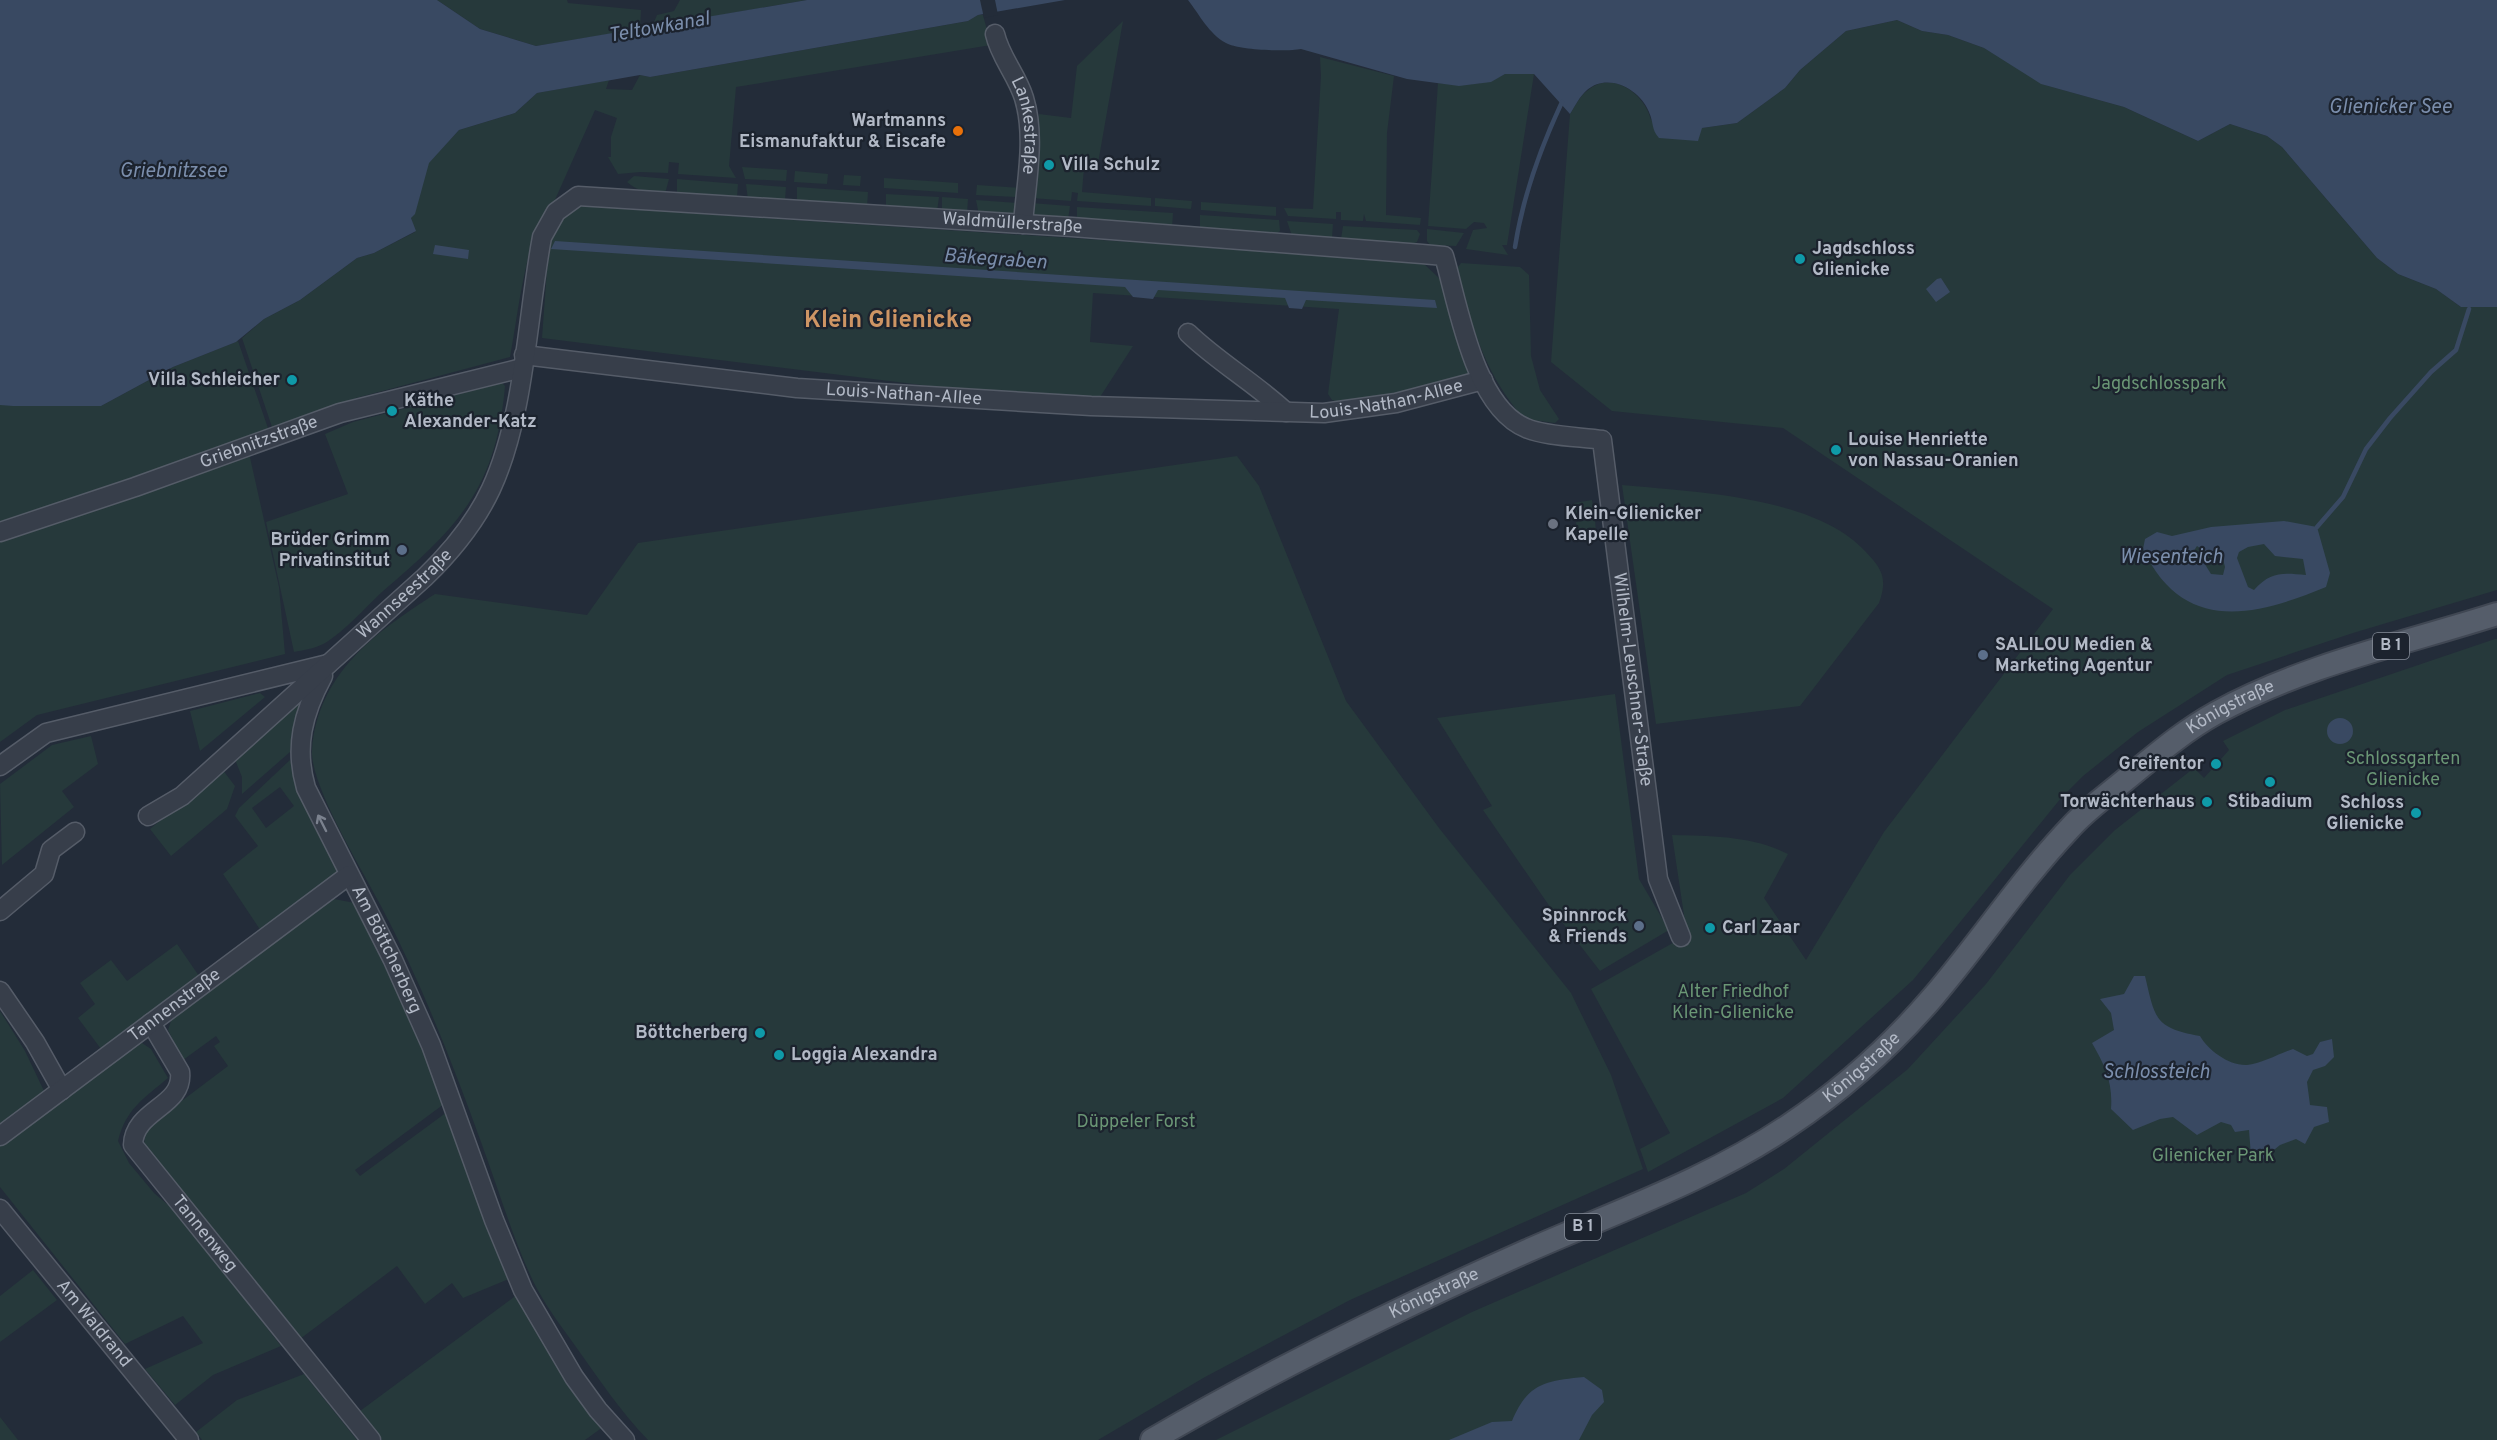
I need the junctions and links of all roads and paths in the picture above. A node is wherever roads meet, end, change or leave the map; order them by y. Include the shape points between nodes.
1 (995, 34) dead end
2 (578, 196) joint
3 (1023, 224) junction
4 (1444, 256) joint
5 (1188, 333) dead end
6 (523, 362) junction
7 (1483, 380) junction
8 (1287, 412) junction
9 (0, 532) edge
10 (2497, 614) edge
11 (329, 664) junction
12 (0, 766) edge
13 (148, 816) dead end
14 (75, 832) dead end
15 (349, 875) junction
16 (0, 911) edge
17 (1681, 937) dead end
18 (0, 991) edge
19 (151, 1023) junction
20 (62, 1090) junction
21 (0, 1136) edge
22 (0, 1209) edge
23 (189, 1440) edge
24 (371, 1440) edge
25 (625, 1440) edge
26 (1152, 1440) edge

1 - 3 street, Lankestraße via 999,49 1020,85 1028,117
2 - 3 street, Waldmüllerstraße
2 - 6 street, Wannseestraße via 556,212 542,237
3 - 4 street, Waldmüllerstraße
4 - 7 street, Wilhelm-Leuschner-Straße
5 - 8 street, Louis-Nathan-Allee
6 - 8 street, Louis-Nathan-Allee via 808,389 1091,406
6 - 9 street, Griebnitzstraße via 340,413
6 - 11 street, Wannseestraße via 509,441 477,515 432,571
7 - 8 street, Louis-Nathan-Allee via 1372,407 1324,413
7 - 17 street, Wilhelm-Leuschner-Straße via 1501,410 1527,429 1602,440 1658,879
10 - 26 main road, Königstraße / B 1 via 2285,681 2218,712 2186,732 2072,825 1933,997 1891,1042 1828,1097 1755,1147 1704,1175 1413,1303
11 - 12 street, Wannseestraße via 46,733
11 - 13 street via 182,796
15 -> 11 street, Am Böttcherberg via 306,788 300,762 303,718
14 - 16 street via 51,850 44,874
15 - 19 street, Tannenstraße
15 - 25 street, Am Böttcherberg via 431,1045 523,1290 574,1377
18 - 20 street
19 - 20 street, Tannenstraße
19 - 24 street, Tannenweg via 181,1079 176,1092 133,1132 133,1145
20 - 21 street, Tannenstraße
22 - 23 street, Am Waldrand

